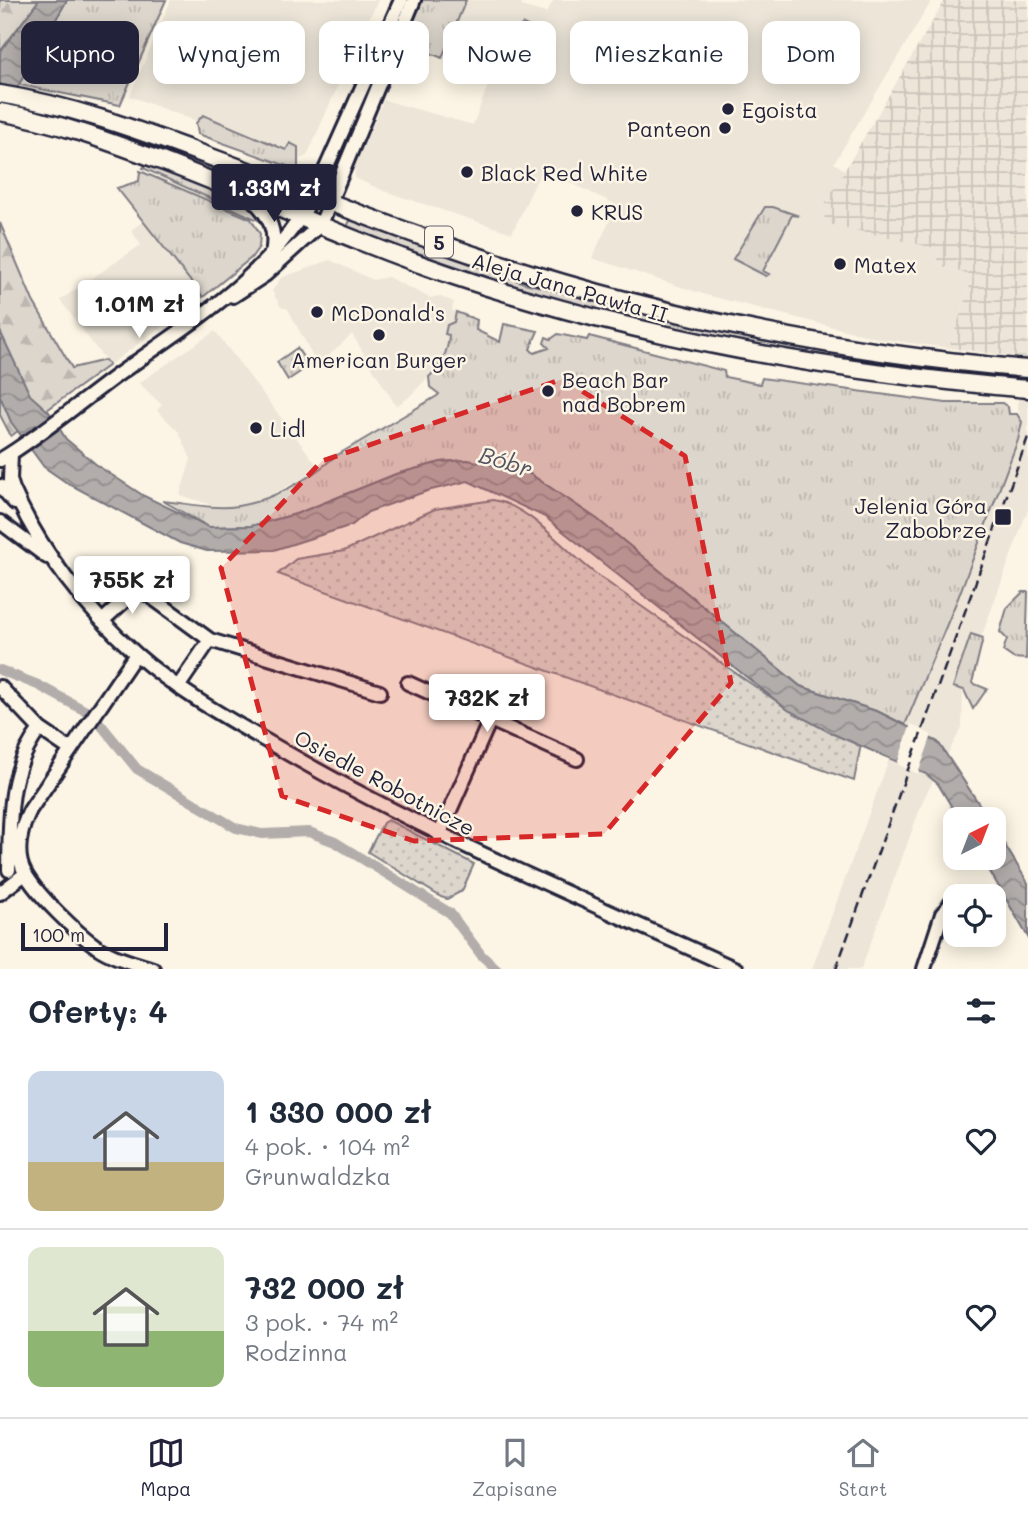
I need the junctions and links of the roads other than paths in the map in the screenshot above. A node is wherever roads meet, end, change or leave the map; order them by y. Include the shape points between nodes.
1 (401, 0) edge
2 (414, 0) edge
3 (0, 94) edge
4 (0, 112) edge
5 (244, 192) junction
6 (314, 195) junction
7 (331, 202) junction
8 (302, 216) junction
9 (321, 224) junction
10 (272, 253) junction
11 (225, 300) junction
12 (1028, 369) edge
13 (1028, 389) edge
14 (10, 453) edge
15 (0, 486) edge
16 (4, 523) edge
17 (32, 525) junction
18 (58, 567) junction
19 (102, 621) junction
20 (210, 640) junction
21 (136, 654) junction
22 (408, 683) dead end
23 (0, 687) edge
24 (178, 687) junction
25 (380, 692) dead end
26 (491, 718) junction
27 (40, 729) junction
28 (71, 750) junction
29 (577, 759) dead end
30 (439, 835) junction
31 (9, 870) dead end
32 (25, 873) junction
33 (0, 894) edge
34 (943, 913) edge
35 (153, 969) edge
36 (736, 969) edge
37 (924, 969) edge

1 - 6 street
2 - 7 street
3 - 6 main road, Aleja Jana Pawła II / 5 via 123,125
4 - 5 main road, Aleja Jana Pawła II / 5 via 99,137
5 - 8 main road, Aleja Jana Pawła II / 5
5 - 10 street via 266,214 273,231
6 - 7 main road, Aleja Jana Pawła II / 5
6 - 8 street
7 - 9 street
7 - 12 main road, Aleja Jana Pawła II / 5 via 475,256 719,325 813,343
8 - 9 main road, Aleja Jana Pawła II / 5
8 - 10 street
9 - 11 street via 248,289
9 - 13 main road, Aleja Jana Pawła II / 5 via 455,276 698,343 925,379
10 - 11 street
11 - 14 street
14 - 17 street, Osiedle Robotnicze via 10,480
15 - 17 street, Osiedle Robotnicze
16 - 18 street, Osiedle Robotnicze
17 - 18 street, Osiedle Robotnicze
18 - 19 street, Osiedle Robotnicze
19 - 20 street via 139,588
19 - 21 street, Osiedle Robotnicze
20 - 24 street
20 - 25 street
21 - 24 street, Osiedle Robotnicze
21 - 28 street
22 - 26 street
23 - 27 street
24 - 30 street, Osiedle Robotnicze via 353,792
26 - 29 street
26 - 30 street
27 - 28 street
27 - 31 street via 26,747 13,779
28 - 32 street via 26,818 20,853
30 - 36 street, Osiedle Robotnicze
32 - 33 street
32 - 35 street via 97,947
34 - 37 street

